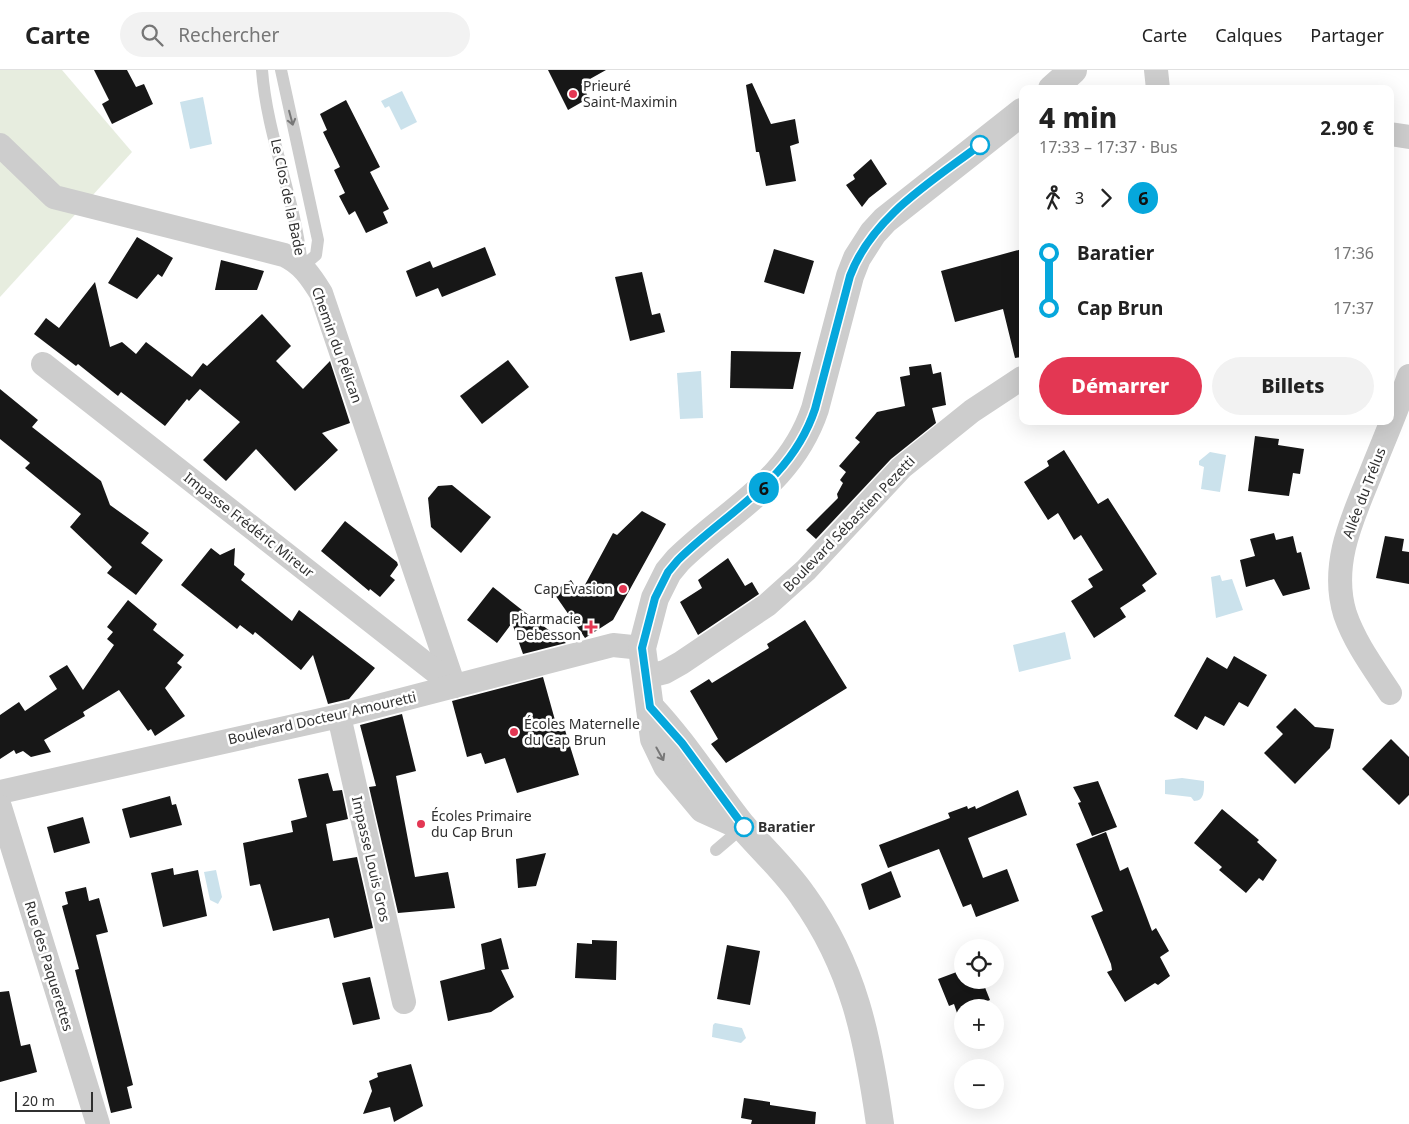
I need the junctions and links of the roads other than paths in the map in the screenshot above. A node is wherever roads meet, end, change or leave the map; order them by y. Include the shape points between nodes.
1 (262, 70) edge
2 (281, 70) edge
3 (1073, 70) edge
4 (1156, 70) edge
5 (1056, 85) edge
6 (1158, 85) edge
7 (1019, 114) edge
8 (1394, 135) edge
9 (1409, 137) edge
10 (0, 144) edge
11 (302, 267) junction
12 (43, 364) dead end
13 (1409, 376) edge
14 (1019, 380) edge
15 (1394, 414) edge
16 (1390, 425) edge
17 (642, 648) junction
18 (645, 677) junction
19 (454, 686) junction
20 (1390, 693) dead end
21 (339, 716) junction
22 (0, 792) edge
23 (0, 807) edge
24 (715, 814) junction
25 (716, 850) dead end
26 (404, 1002) dead end
27 (98, 1124) edge
28 (880, 1124) edge

1 - 11 lane, Le Clos de la Bade via 300,243
2 -> 11 lane, Le Clos de la Bade via 318,240 316,255
3 - 5 street
4 - 6 street
7 - 17 street via 897,210 873,233 850,276 815,409 803,438 767,486 689,549 668,572 655,598
8 - 9 street
10 - 11 street, Chemin du Pélican via 54,197 284,255
11 - 19 street, Chemin du Pélican via 322,293
12 - 19 street, Impasse Frédéric Mireur
13 - 15 street, Allée du Trélus
14 - 18 street, Boulevard Sébastien Pezetti via 972,411 907,463 806,570 767,605 682,663
16 - 20 street, Allée du Trélus via 1347,533 1340,574 1345,612 1352,631 1360,649
17 - 18 street
17 - 19 street, Boulevard Docteur Amouretti via 613,645
18 - 24 street via 650,707 671,730
19 - 21 street, Boulevard Docteur Amouretti
21 - 22 street, Boulevard Docteur Amouretti
21 - 26 street, Impasse Louis Gros
23 - 27 street, Rue des Paquerettes
24 - 25 lane
24 - 28 street via 802,895 838,954 861,1017

